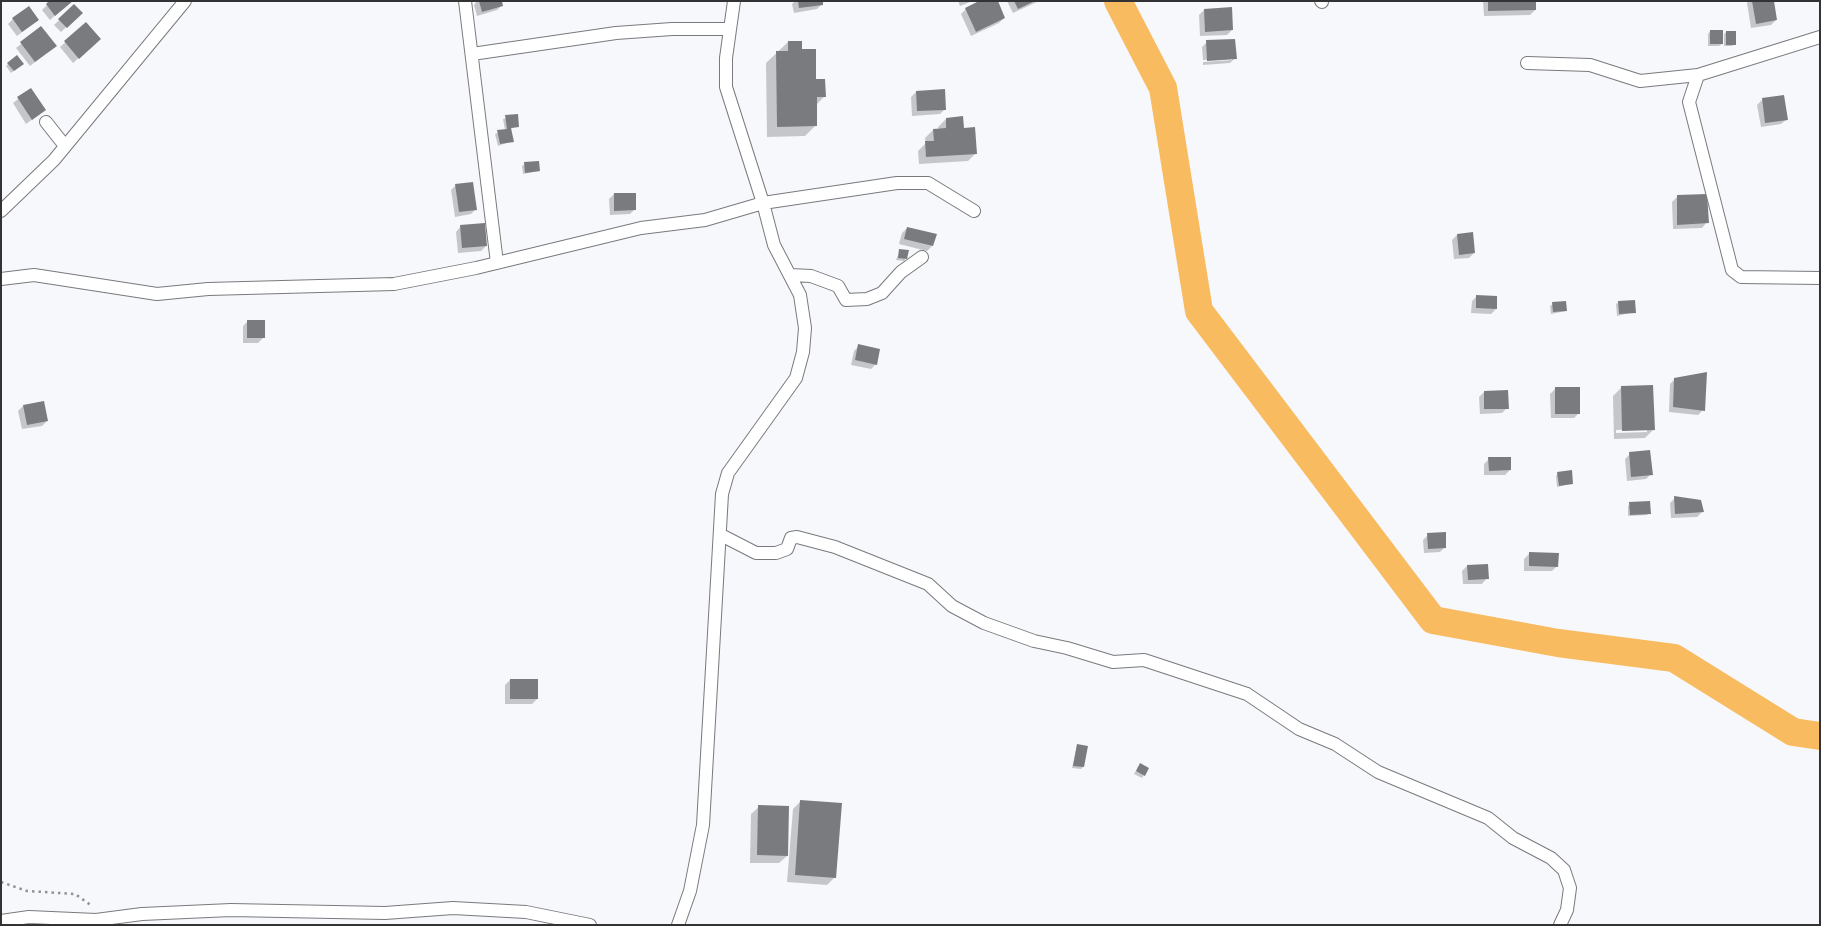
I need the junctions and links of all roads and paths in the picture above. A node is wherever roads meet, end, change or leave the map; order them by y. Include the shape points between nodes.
1 (185, 1) edge
2 (465, 1) edge
3 (734, 1) edge
4 (730, 29) junction
5 (1820, 37) edge
6 (472, 54) junction
7 (1527, 63) dead end
8 (1698, 75) junction
9 (46, 122) dead end
10 (65, 146) junction
11 (763, 203) junction
12 (1, 211) edge
13 (974, 211) dead end
14 (922, 257) dead end
15 (497, 263) junction
16 (790, 275) junction
17 (1820, 278) edge
18 (1, 279) edge
19 (721, 535) junction
20 (1, 882) edge
21 (1, 921) edge
22 (115, 921) edge
23 (590, 925) edge
24 (678, 925) edge
25 (1560, 925) edge

1 - 10 street
2 - 6 street
3 - 4 street
4 - 6 street via 616,33
4 - 11 street via 726,87
5 - 8 street
6 - 15 street
7 - 8 street via 1590,65 1640,81
8 - 17 street via 1689,102 1732,270 1741,277
9 - 10 street
10 - 12 street
11 - 13 street via 897,183 928,183
11 - 15 street via 705,220 640,228
11 - 16 street via 774,245
14 - 16 street via 901,272 882,293 867,299 846,300 838,286 811,276
15 - 18 street via 394,284 208,289 157,294 34,275
16 - 19 street via 800,295 805,328 803,352 796,378 728,473 722,494
19 - 24 street via 715,588 715,640 703,825 690,891
19 - 25 street via 756,553 776,553 787,549 791,538 797,537 835,547 928,584 952,606 984,623 1034,641 1113,662 1144,660 1247,694 1299,729 1335,744 1378,772 1488,818 1513,838 1551,858 1564,870 1570,888 1567,910
20 - 22 path via 27,891 74,894
21 - 22 street via 29,917
22 - 23 street via 231,910 385,913 453,908 526,912

